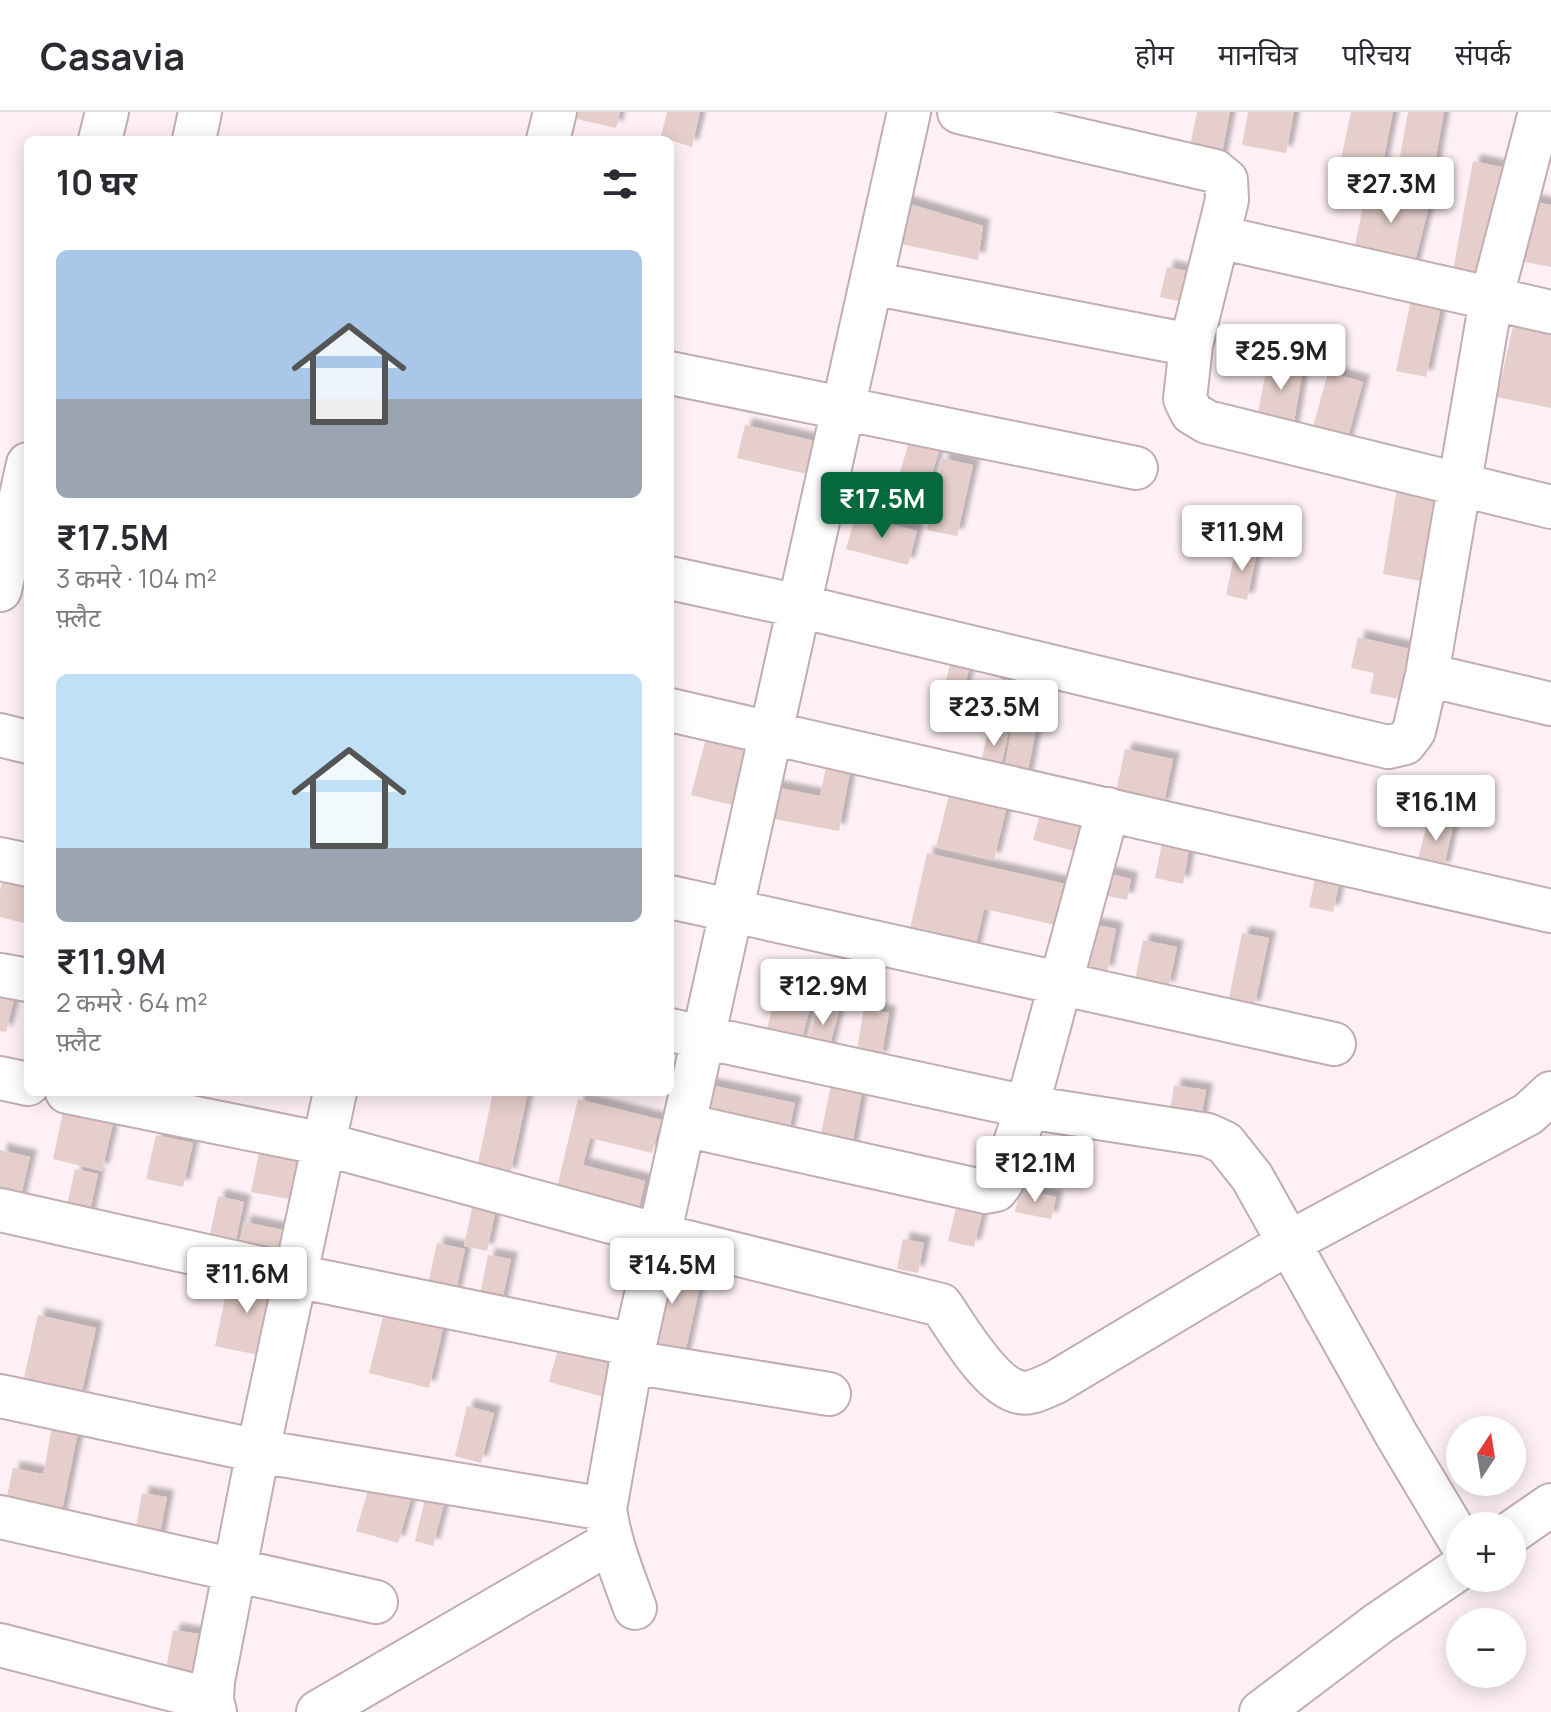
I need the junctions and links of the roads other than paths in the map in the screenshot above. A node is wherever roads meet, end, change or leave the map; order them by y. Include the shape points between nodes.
1 (107, 112) edge
2 (200, 112) edge
3 (555, 112) edge
4 (909, 112) edge
5 (959, 112) edge
6 (1540, 112) edge
7 (101, 136) edge
8 (195, 136) edge
9 (549, 136) edge
10 (1219, 237) junction
11 (871, 283) junction
12 (1491, 300) junction
13 (1551, 312) edge
14 (1191, 345) junction
15 (674, 374) edge
16 (843, 409) junction
17 (1136, 468) dead end
18 (1458, 484) junction
19 (24, 485) edge
20 (1551, 507) edge
21 (9, 566) edge
22 (674, 579) edge
23 (799, 606) junction
24 (1427, 675) junction
25 (1551, 704) edge
26 (674, 711) edge
27 (772, 731) junction
28 (0, 735) edge
29 (24, 741) edge
30 (1108, 809) junction
31 (0, 859) edge
32 (24, 864) edge
33 (674, 898) edge
34 (730, 910) junction
35 (1551, 911) edge
36 (0, 975) edge
37 (24, 979) edge
38 (1059, 984) junction
39 (687, 1034) edge
40 (1334, 1044) dead end
41 (0, 1078) edge
42 (24, 1083) edge
43 (1551, 1093) edge
44 (87, 1096) edge
45 (334, 1096) edge
46 (1027, 1107) junction
47 (684, 1125) junction
48 (324, 1144) junction
49 (0, 1210) edge
50 (659, 1235) junction
51 (1290, 1242) junction
52 (296, 1276) junction
53 (633, 1354) junction
54 (829, 1394) dead end
55 (0, 1396) edge
56 (258, 1451) junction
57 (1551, 1505) edge
58 (0, 1517) edge
59 (1446, 1518) edge
60 (1526, 1522) edge
61 (608, 1525) junction
62 (235, 1568) junction
63 (1446, 1578) edge
64 (376, 1602) dead end
65 (635, 1608) dead end
66 (0, 1645) edge
67 (214, 1706) edge
68 (318, 1712) edge
69 (1261, 1712) edge

1 - 7 street
2 - 8 street
3 - 9 street
4 - 11 street
5 - 10 street via 1215,171 1226,180
6 - 12 street
10 - 12 street
10 - 14 street
11 - 14 street
11 - 16 street
12 - 13 street
12 - 18 street
14 - 18 street via 1185,399 1192,413 1207,422
15 - 16 street
16 - 17 street
16 - 23 street
18 - 20 street
18 - 24 street
19 - 21 street
22 - 23 street
23 - 24 street via 1388,747 1405,743 1414,731
23 - 27 street
24 - 25 street
26 - 27 street
27 - 30 street
27 - 34 street
28 - 29 street
30 - 35 street
30 - 38 street
31 - 32 street
33 - 34 street
34 - 38 street
34 - 39 street
36 - 37 street
38 - 40 street
38 - 46 street
39 - 46 street
39 - 47 street
41 - 42 street
43 - 51 street via 1528,1114
44 - 48 street
45 - 48 street
46 - 47 street via 1002,1182 986,1192
46 - 51 street via 1208,1135 1225,1143
47 - 50 street
48 - 50 street
48 - 52 street
49 - 52 street
50 - 51 street via 941,1305 984,1365 1009,1389 1021,1393 1054,1383
50 - 53 street
51 - 59 street
52 - 53 street
52 - 56 street
53 - 54 street
53 - 61 street
55 - 56 street
56 - 61 street
56 - 62 street
57 - 60 street
58 - 62 street
61 - 65 street
61 - 68 street
62 - 64 street
62 - 67 street
63 - 69 street
66 - 67 street

